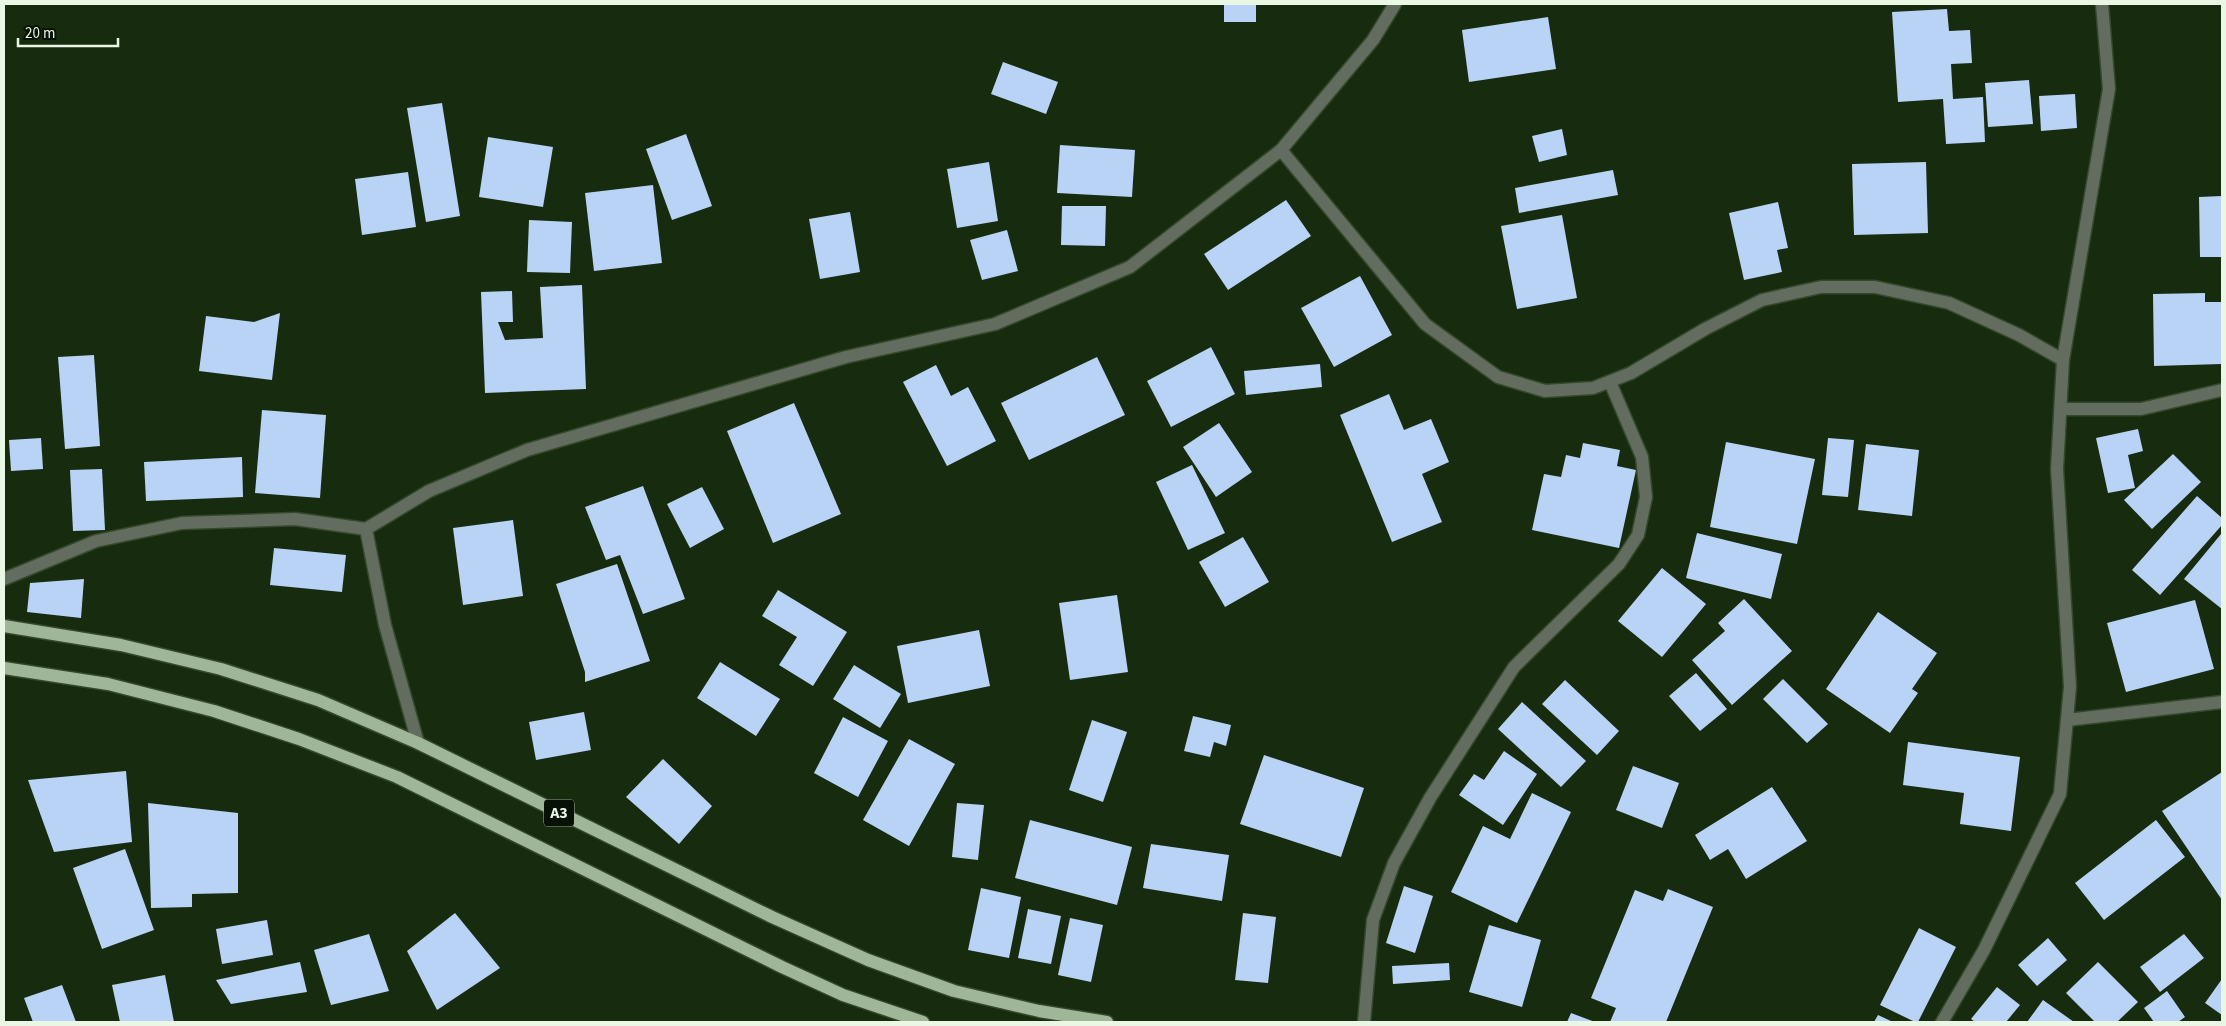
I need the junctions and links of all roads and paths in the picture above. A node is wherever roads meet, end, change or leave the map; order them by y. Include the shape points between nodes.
1 (1395, 4) edge
2 (2102, 4) edge
3 (1281, 150) junction
4 (2063, 360) junction
5 (1610, 382) junction
6 (2222, 390) edge
7 (2061, 409) junction
8 (366, 529) junction
9 (4, 579) edge
10 (4, 626) edge
11 (4, 668) edge
12 (2222, 702) edge
13 (2067, 720) junction
14 (418, 744) junction
15 (923, 1022) edge
16 (1107, 1022) edge
17 (1364, 1022) edge
18 (1942, 1022) edge

1 - 3 street via 1373,40
2 - 4 street via 2109,88
3 - 5 street via 1426,324 1498,377 1545,390 1593,388
3 - 8 street via 1130,267 995,324 846,357 527,450 429,491
4 - 5 street via 2019,335 1949,303 1875,286 1821,286 1762,300
4 - 7 street
5 - 17 street via 1642,458 1646,497 1638,535 1619,564 1514,667 1430,798 1394,864 1373,920
6 - 7 street via 2141,409
7 - 13 street via 2057,469 2070,687
8 - 9 street via 295,519 182,523 96,541
8 - 14 street via 385,625
10 - 14 main road, A3 via 121,645 221,669 318,700
11 - 15 main road, A3 via 108,684 205,708 326,749 397,777 782,968 844,995
12 - 13 street
13 - 18 street via 2060,794 1984,950
14 - 16 main road, A3 via 772,917 868,960 954,991 1039,1011

